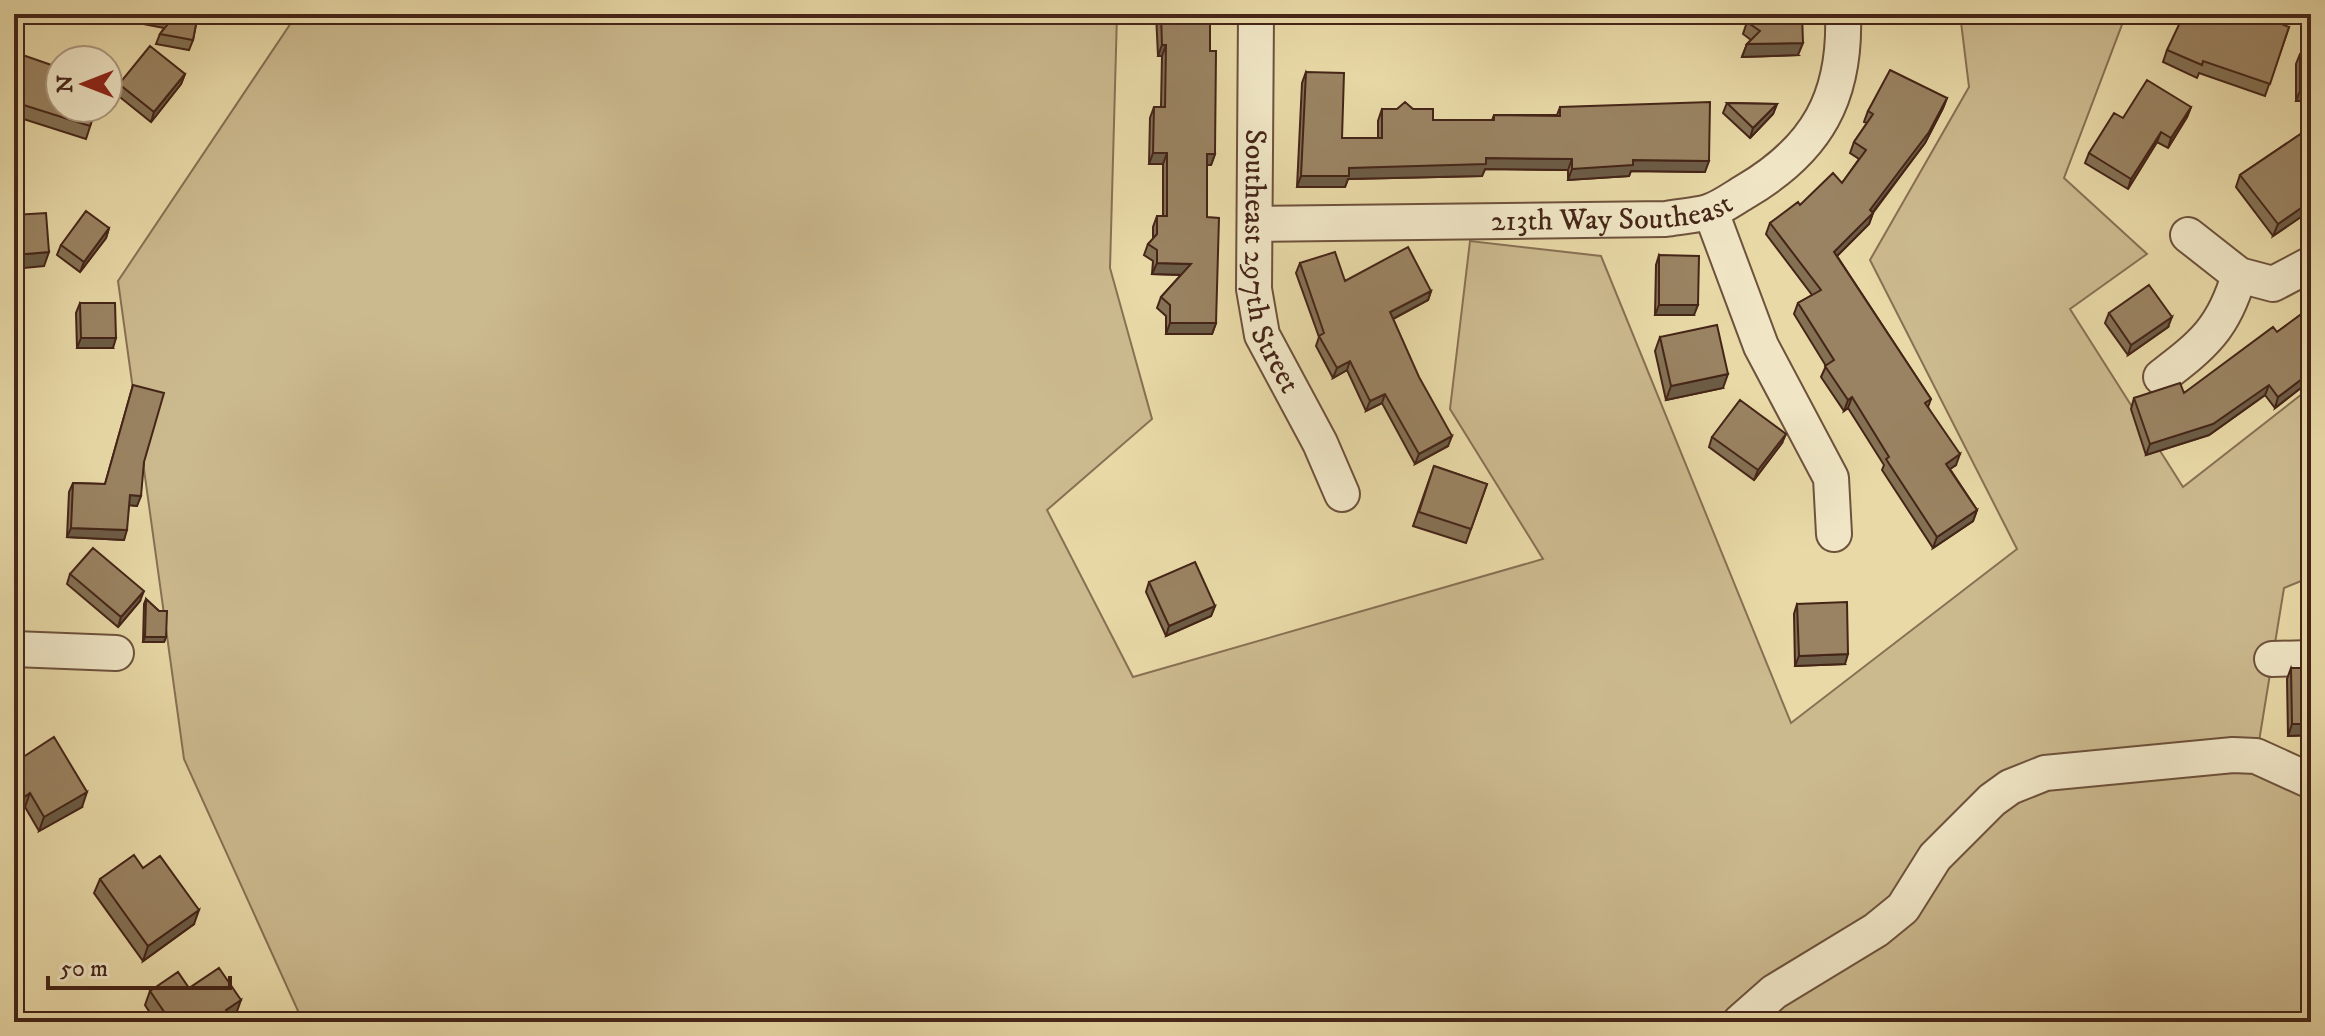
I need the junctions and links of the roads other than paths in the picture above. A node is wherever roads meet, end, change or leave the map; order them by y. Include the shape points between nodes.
1 (1256, 14) edge
2 (1843, 14) edge
3 (1711, 212) junction
4 (1256, 224) junction
5 (2188, 235) dead end
6 (2311, 264) edge
7 (2239, 275) junction
8 (2161, 377) dead end
9 (1342, 494) dead end
10 (1834, 534) dead end
11 (14, 649) edge
12 (116, 653) dead end
13 (2311, 658) edge
14 (2272, 659) dead end
15 (2311, 781) edge
16 (1740, 1022) edge

1 - 4 street, Southeast 297th Street
2 - 3 street, 213th Way Southeast via 1836,91 1818,130 1775,174
3 - 4 street, 213th Way Southeast via 1666,219
3 - 10 street via 1761,346 1831,478
4 - 9 street, Southeast 297th Street via 1254,289 1262,335
5 - 7 street
6 - 7 street via 2273,284
7 - 8 street via 2215,332
11 - 12 street
13 - 14 street
15 - 16 street via 2256,756 2233,755 2045,773 2026,780 1992,800 1935,857 1903,908 1774,992

